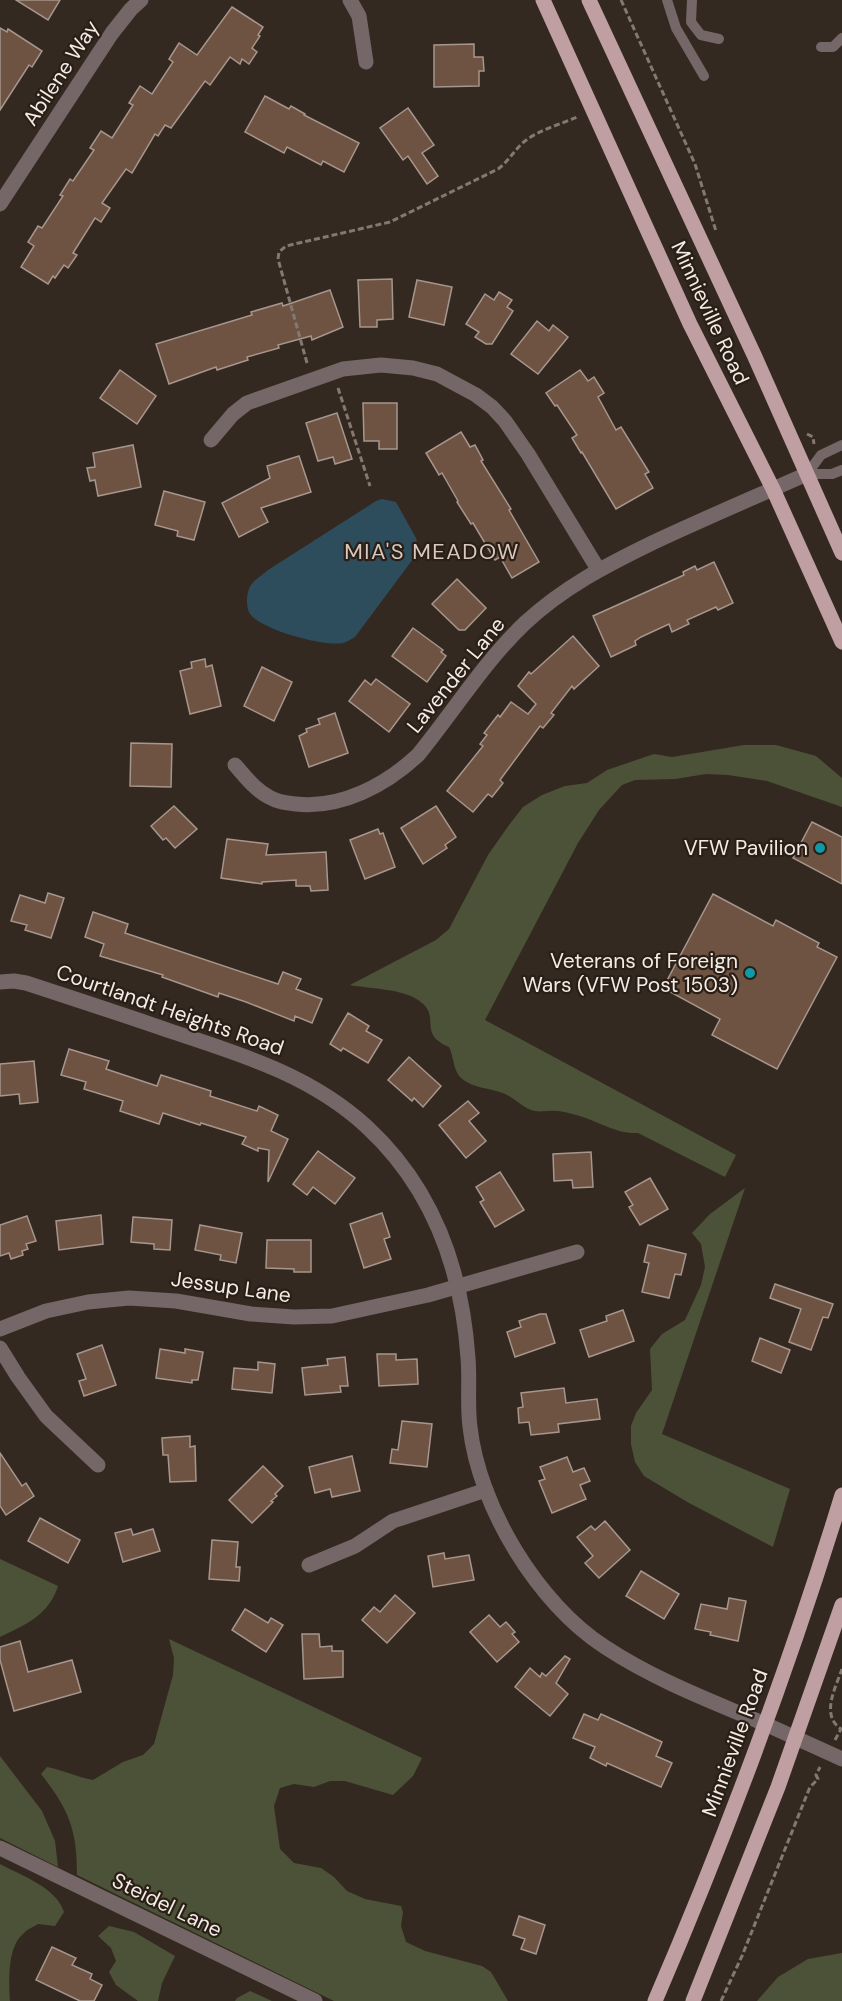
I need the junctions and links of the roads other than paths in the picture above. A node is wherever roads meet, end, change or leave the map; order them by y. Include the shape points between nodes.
1 (141, 0) edge
2 (350, 0) edge
3 (543, 0) edge
4 (589, 0) edge
5 (599, 0) edge
6 (667, 0) edge
7 (692, 0) edge
8 (842, 38) edge
9 (719, 39) dead end
10 (821, 47) dead end
11 (366, 62) dead end
12 (704, 76) dead end
13 (625, 78) junction
14 (0, 204) edge
15 (211, 440) dead end
16 (842, 446) edge
17 (842, 470) edge
18 (807, 474) junction
19 (773, 489) junction
20 (842, 553) edge
21 (598, 569) junction
22 (842, 642) edge
23 (235, 765) dead end
24 (0, 982) edge
25 (577, 1252) dead end
26 (457, 1286) junction
27 (0, 1329) edge
28 (0, 1348) edge
29 (98, 1465) dead end
30 (486, 1490) junction
31 (842, 1496) edge
32 (309, 1565) dead end
33 (842, 1605) edge
34 (765, 1724) junction
35 (795, 1738) junction
36 (842, 1759) edge
37 (0, 1848) edge
38 (315, 2001) edge
39 (655, 2001) edge
40 (693, 2001) edge

1 - 14 street, Abilene Way via 112,33
2 - 11 street via 359,16
3 - 19 main road, Minnieville Road via 690,324
4 - 13 main road, Minnieville Road
5 - 13 main road
6 - 12 lane via 676,28
7 - 9 lane via 691,22 701,35
8 - 10 lane via 833,47
13 - 18 main road, Minnieville Road
15 - 21 street via 247,403 343,369 381,365 437,374 476,395 505,421
16 - 18 lane via 821,455
17 - 18 lane
18 - 19 street, Lavender Lane
18 - 20 main road, Minnieville Road
19 - 21 street, Lavender Lane
19 - 22 main road, Minnieville Road
21 - 23 street, Lavender Lane via 525,624 498,652 418,755 376,786 333,802 290,804 268,797
24 - 26 street, Courtlandt Heights Road via 26,983 246,1056 315,1088 368,1128 421,1191 441,1232
25 - 26 street, Jessup Lane
26 - 27 street, Jessup Lane via 370,1308 313,1317 251,1314 152,1298 108,1299 46,1311
26 - 30 street, Courtlandt Heights Road via 465,1330 470,1430
28 - 29 street via 46,1416
30 - 32 street via 393,1521 355,1546
30 - 34 street, Courtlandt Heights Road via 522,1560 549,1595 602,1646 680,1688
31 - 34 main road, Minnieville Road via 810,1601
33 - 35 main road
34 - 35 street, Courtlandt Heights Road
34 - 39 main road, Minnieville Road via 713,1864
35 - 36 street, Courtlandt Heights Road
35 - 40 main road
37 - 38 street, Steidel Lane

